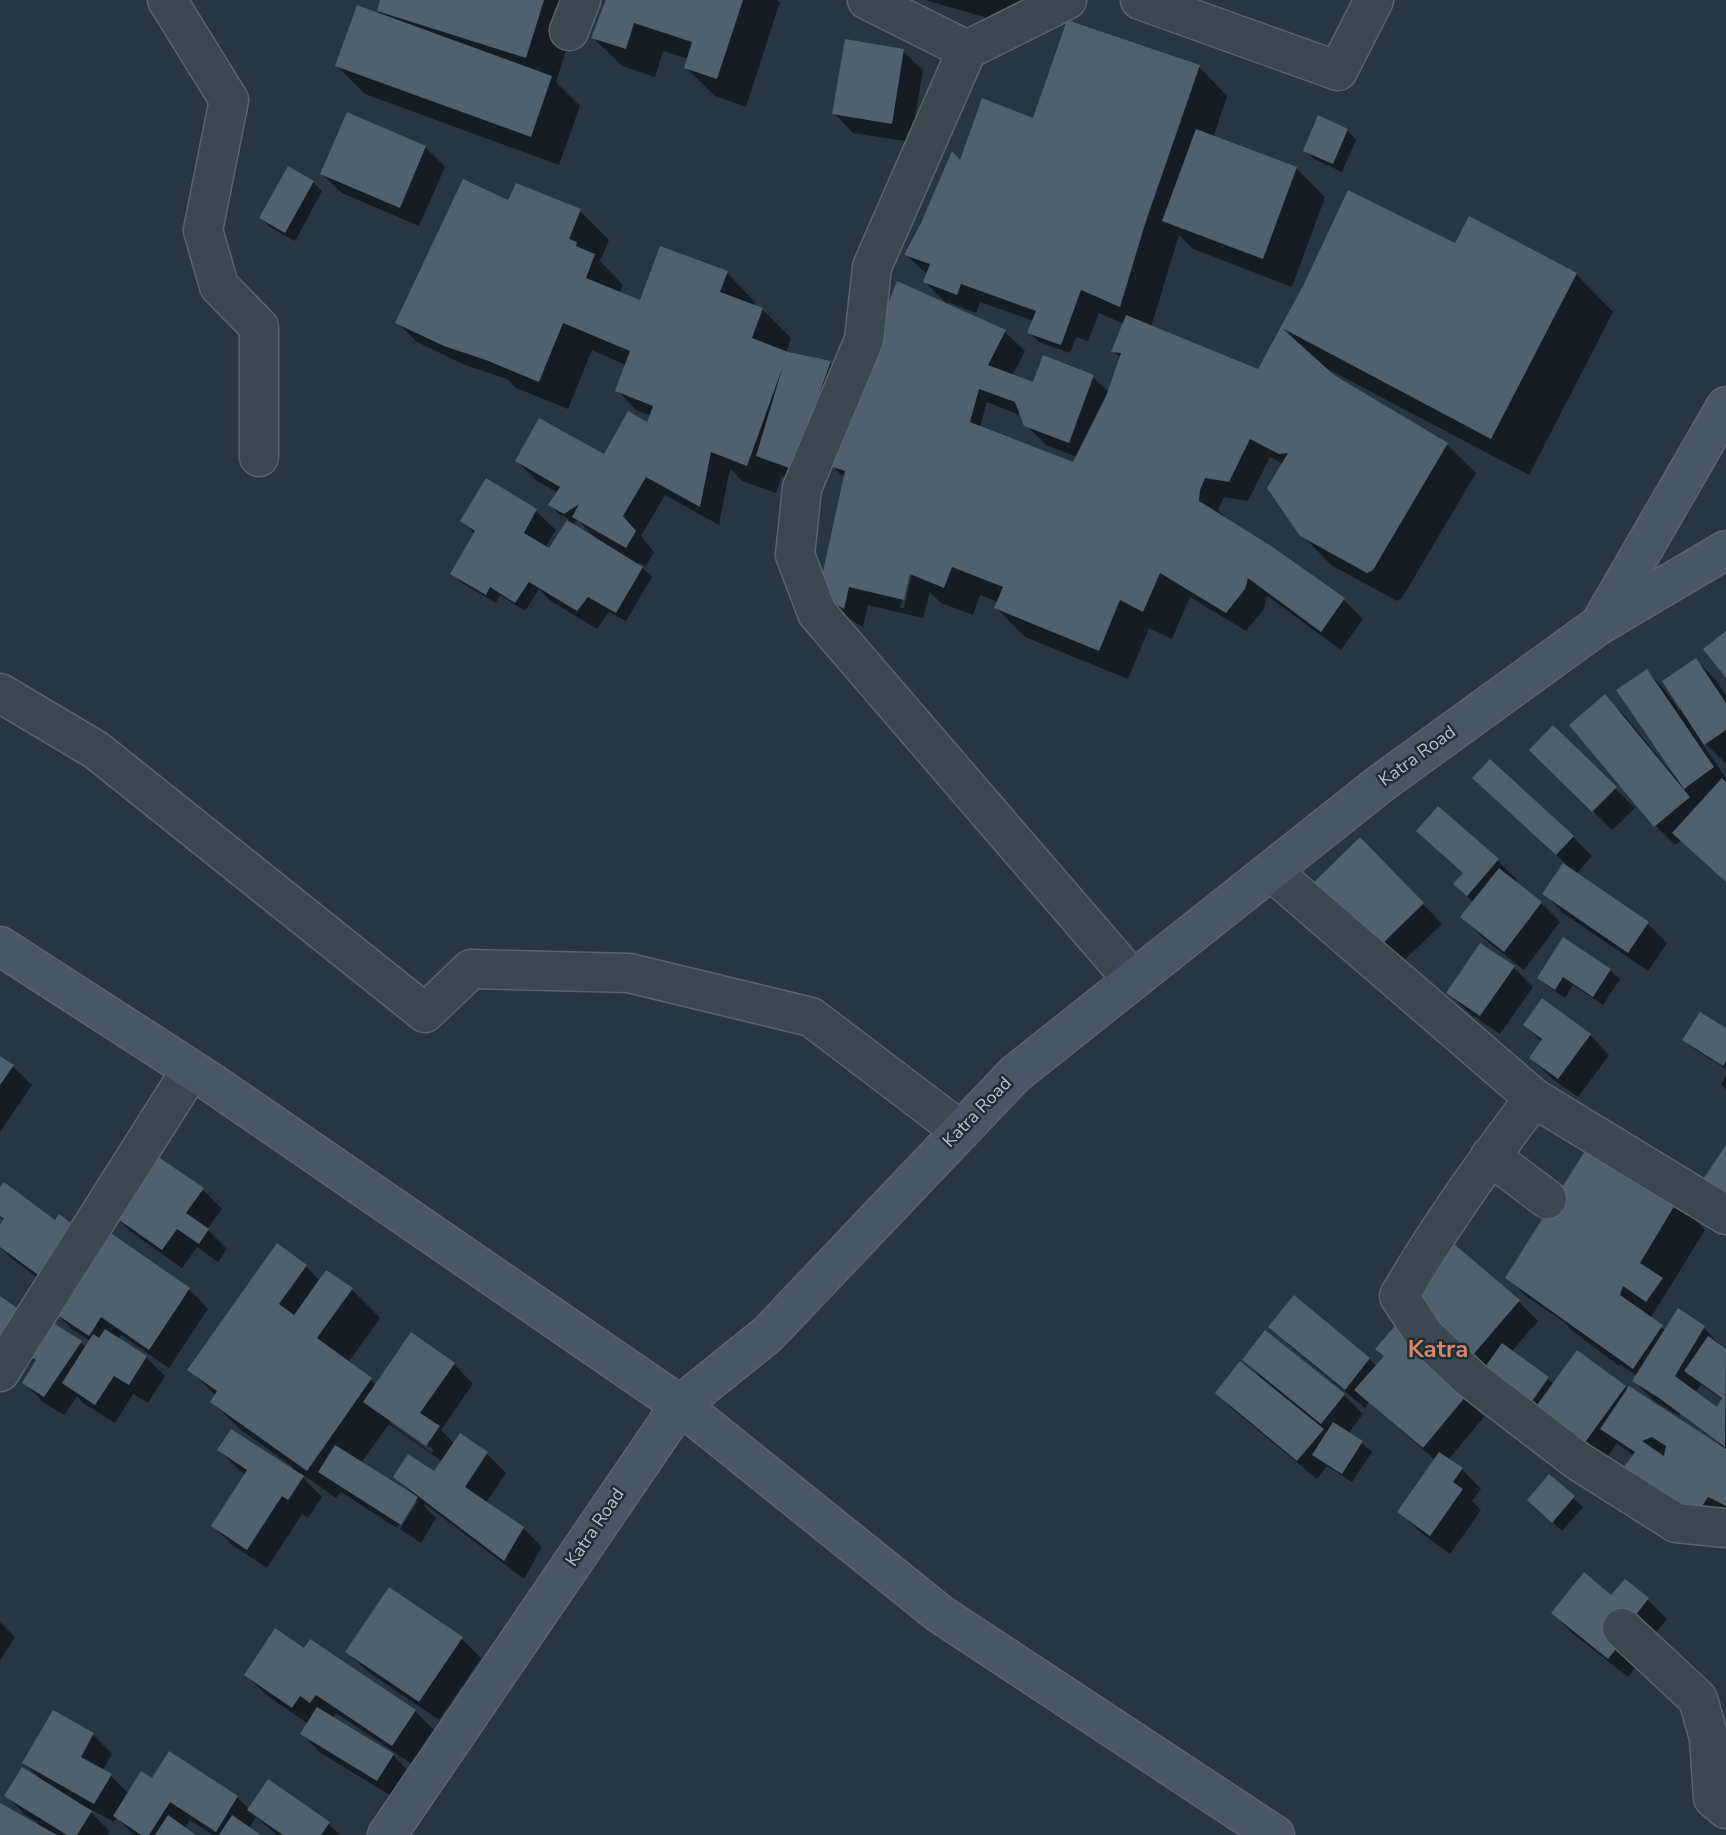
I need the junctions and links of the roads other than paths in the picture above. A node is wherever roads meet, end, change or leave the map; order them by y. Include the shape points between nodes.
1 (167, 0) edge
2 (867, 0) edge
3 (1067, 0) edge
4 (1140, 0) edge
5 (1374, 0) edge
6 (967, 50) junction
7 (1726, 406) edge
8 (259, 457) dead end
9 (1726, 550) edge
10 (1599, 625) junction
11 (0, 692) edge
12 (1271, 871) junction
13 (0, 946) edge
14 (1133, 980) junction
15 (191, 1070) junction
16 (1534, 1098) junction
17 (961, 1131) junction
18 (1490, 1156) junction
19 (1547, 1199) dead end
20 (1726, 1215) edge
21 (0, 1372) edge
22 (680, 1405) junction
23 (1726, 1528) edge
24 (1622, 1628) dead end
25 (1726, 1809) edge
26 (387, 1835) edge
27 (1275, 1835) edge

1 - 8 street via 229,100 203,230 219,286 259,327
2 - 6 street
3 - 6 street
4 - 5 street via 1338,71
6 - 14 street via 872,267 864,340 802,488 795,555 817,612
7 - 10 street
9 - 10 street, Katra Road
10 - 12 street, Katra Road
11 - 17 street via 96,750 425,1013 471,969 629,973 811,1017
12 - 14 street, Katra Road
12 - 16 street
13 - 15 street
14 - 17 street, Katra Road via 1015,1074
15 - 21 street
15 - 22 street
16 - 18 street
16 - 20 street
17 - 22 street, Katra Road via 768,1334
18 - 19 street
18 - 23 street via 1399,1296 1425,1336 1471,1379 1578,1461 1676,1523
22 - 26 street, Katra Road
22 - 27 street via 940,1614
24 - 25 street via 1698,1699 1709,1738 1713,1798

